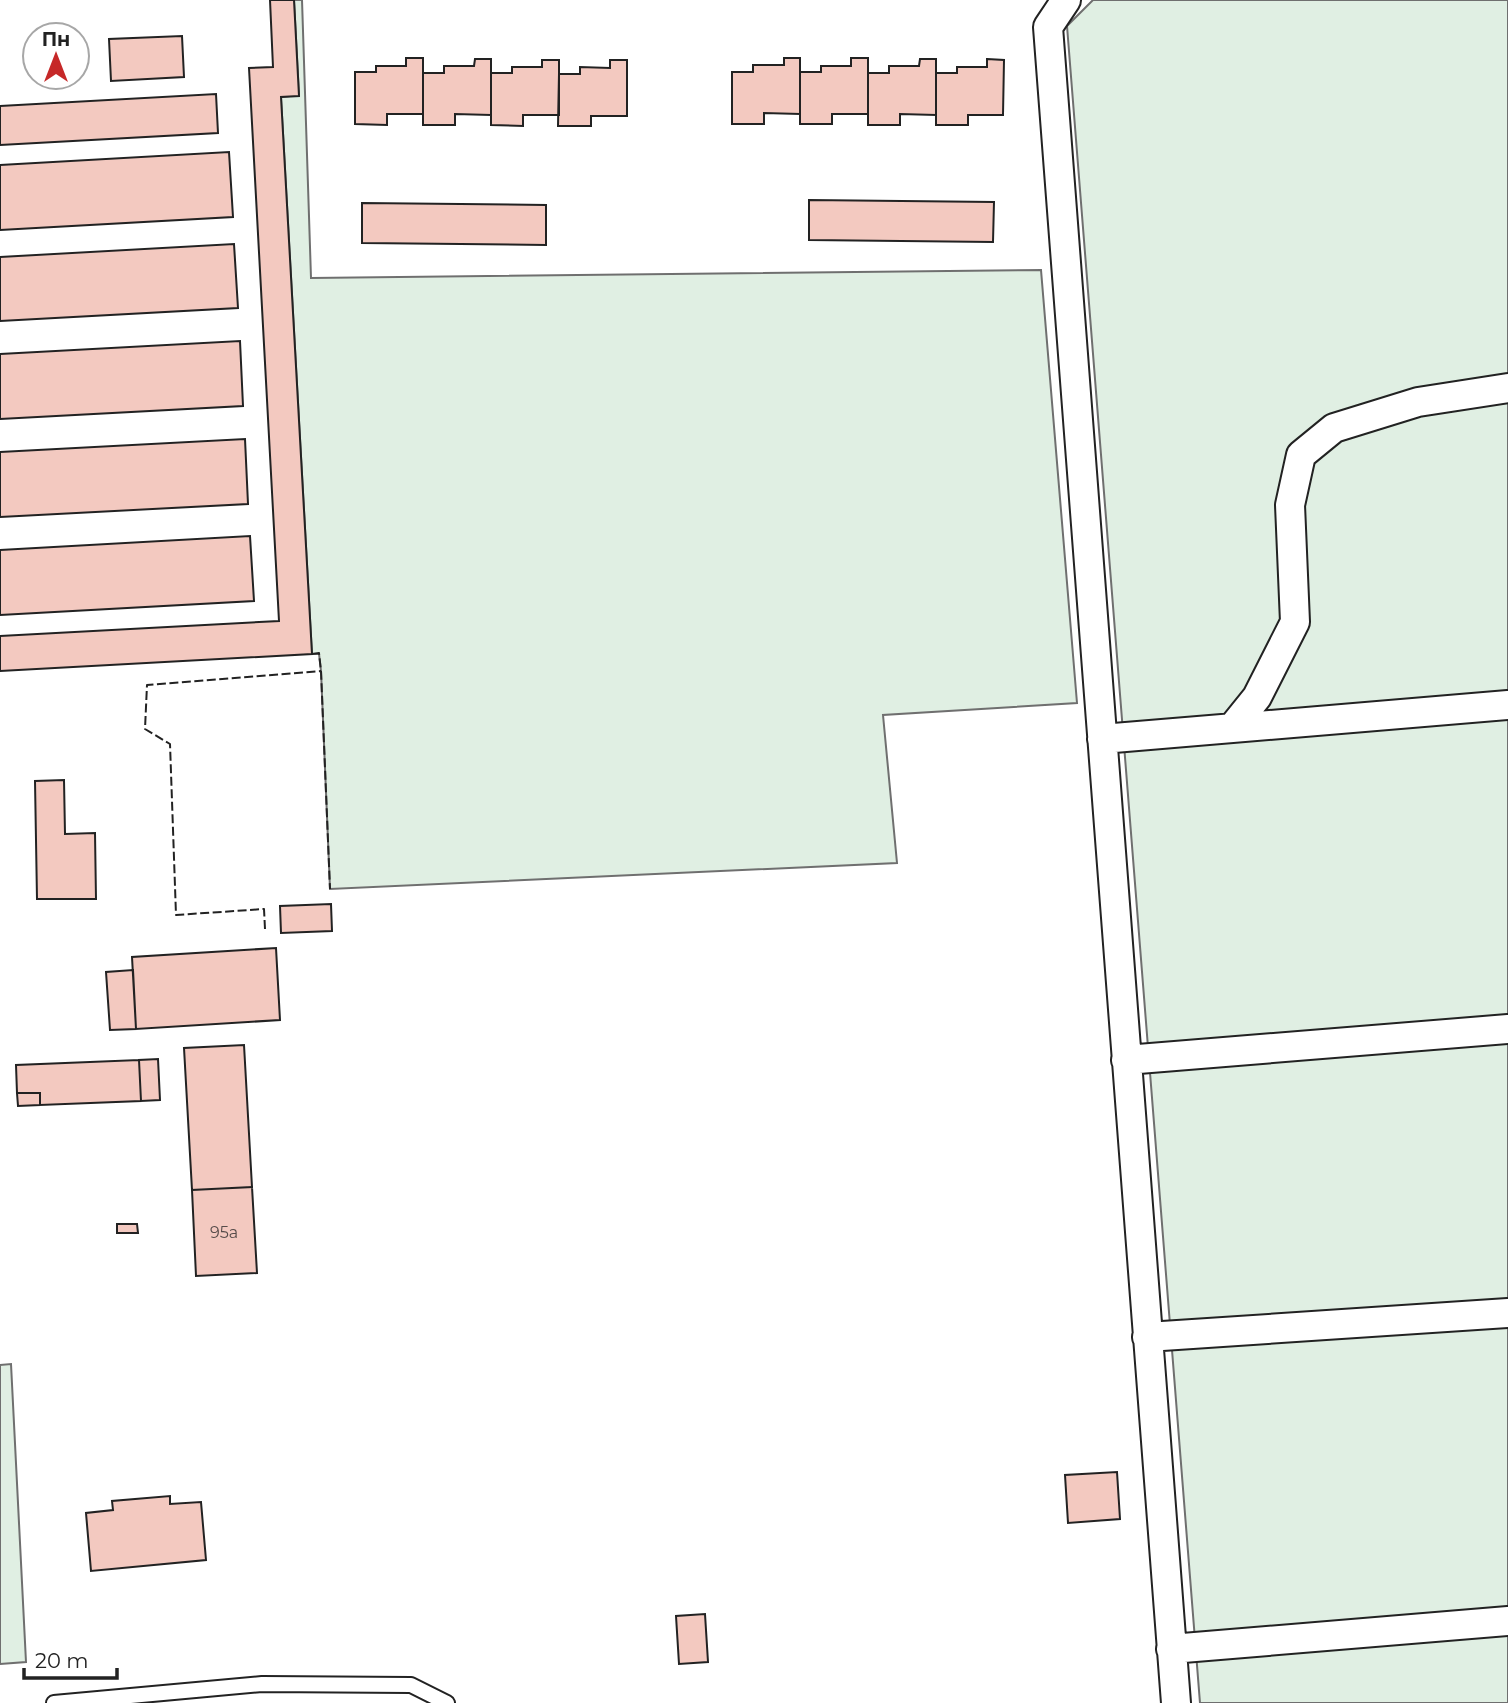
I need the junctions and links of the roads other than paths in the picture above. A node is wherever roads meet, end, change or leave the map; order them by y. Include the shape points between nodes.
1 (1066, 0) edge
2 (1508, 388) edge
3 (1508, 705) edge
4 (1232, 728) junction
5 (1102, 739) junction
6 (1508, 1029) edge
7 (1126, 1060) junction
8 (1508, 1313) edge
9 (1147, 1337) junction
10 (1508, 1622) edge
11 (1171, 1648) junction
12 (54, 1703) edge
13 (447, 1703) edge
14 (1176, 1703) edge

1 - 5 street via 1048,27
2 - 4 street via 1418,402 1334,428 1301,455 1290,505 1295,622 1257,697
3 - 4 street
4 - 5 street
5 - 7 street
6 - 7 street
7 - 9 street
8 - 9 street
9 - 11 street
10 - 11 street
11 - 14 street
12 - 13 lane via 262,1684 411,1685

